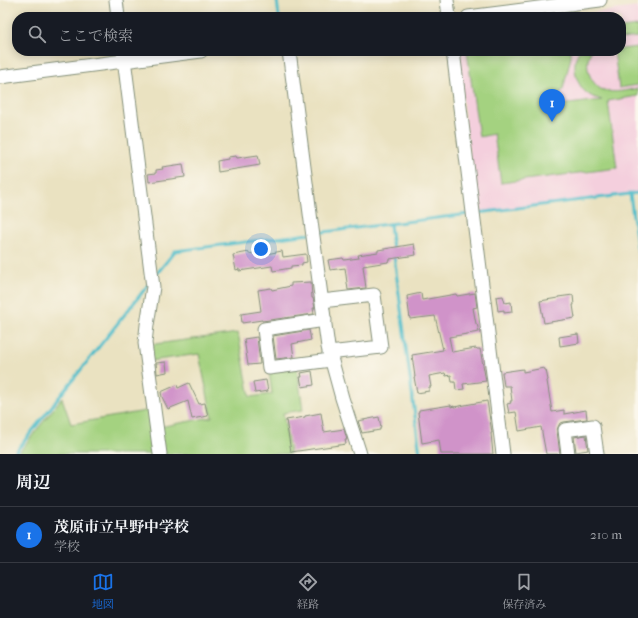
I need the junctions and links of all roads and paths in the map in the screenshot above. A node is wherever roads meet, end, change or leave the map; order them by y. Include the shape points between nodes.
1 (116, 0) edge
2 (447, 0) edge
3 (600, 0) edge
4 (117, 12) edge
5 (448, 12) edge
6 (507, 12) edge
7 (123, 56) edge
8 (290, 56) edge
9 (454, 56) edge
10 (0, 77) edge
11 (322, 301) junction
12 (325, 320) junction
13 (330, 356) junction
14 (160, 454) edge
15 (360, 454) edge
16 (503, 454) edge
17 (568, 454) edge
18 (596, 454) edge

1 - 4 street
2 - 5 street
3 - 6 street
7 - 10 street
7 - 14 street via 153,287 146,343
8 - 11 street
9 - 16 street
11 - 12 street
11 - 13 street via 374,295 381,347
12 - 13 street
12 - 13 street via 264,329 270,368
13 - 15 street
17 - 18 street via 565,430 593,426

